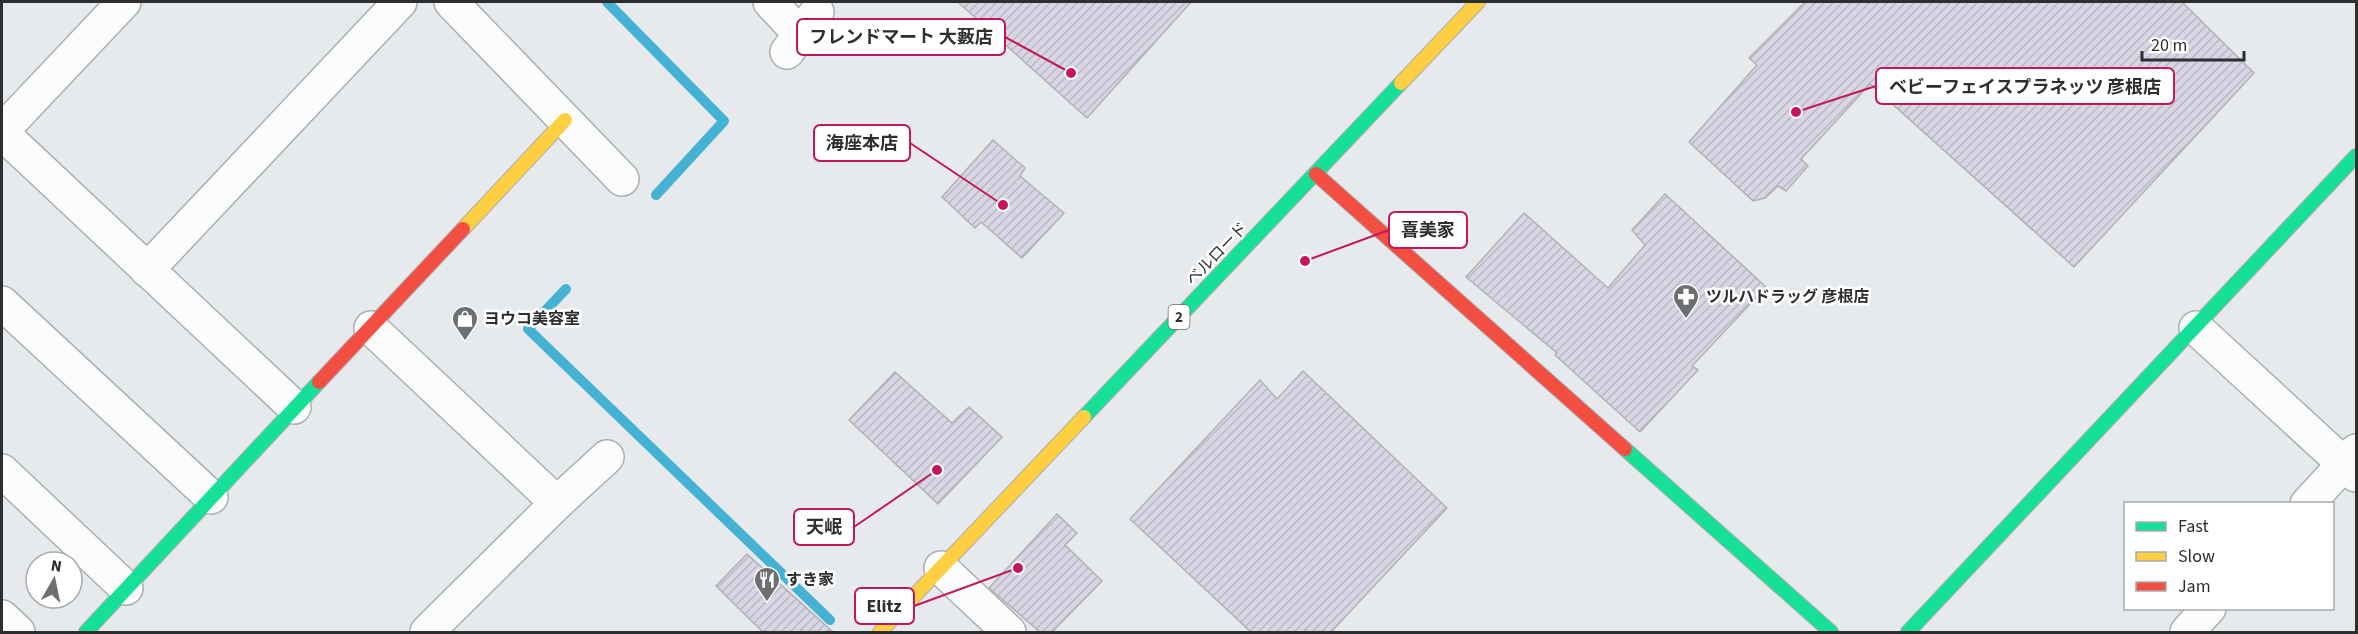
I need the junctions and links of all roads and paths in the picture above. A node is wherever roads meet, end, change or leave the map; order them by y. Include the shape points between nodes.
1 (124, 2) edge
2 (400, 2) edge
3 (452, 2) edge
4 (770, 2) edge
5 (1478, 2) edge
6 (801, 33) dead end
7 (565, 120) junction
8 (2, 132) edge
9 (2356, 156) edge
10 (1316, 174) junction
11 (622, 179) dead end
12 (147, 270) junction
13 (2, 303) edge
14 (371, 328) junction
15 (2196, 328) junction
16 (294, 407) junction
17 (607, 457) dead end
18 (2352, 463) edge
19 (2, 471) edge
20 (210, 497) junction
21 (2309, 502) edge
22 (557, 503) junction
23 (941, 568) junction
24 (126, 588) junction
25 (2208, 610) edge
26 (2, 617) edge
27 (18, 633) edge
28 (86, 633) edge
29 (427, 633) edge
30 (880, 633) edge
31 (1009, 633) edge
32 (1831, 633) edge
33 (1908, 633) edge
34 (2187, 633) edge

1 - 8 street
2 - 12 street
3 - 7 street
4 - 6 street
5 - 10 street, ベルロード / 2
7 - 11 street
7 - 14 street
8 - 12 street
9 - 15 street
10 - 23 street, ベルロード / 2
10 - 32 street
12 - 16 street
13 - 20 street
14 - 16 street
14 - 22 street
15 - 18 street
15 - 33 street
16 - 20 street
17 - 22 street
18 - 21 street
19 - 24 street
20 - 24 street
22 - 29 street
23 - 30 street, ベルロード / 2
23 - 31 street
24 - 28 street
25 - 34 street
26 - 27 street

